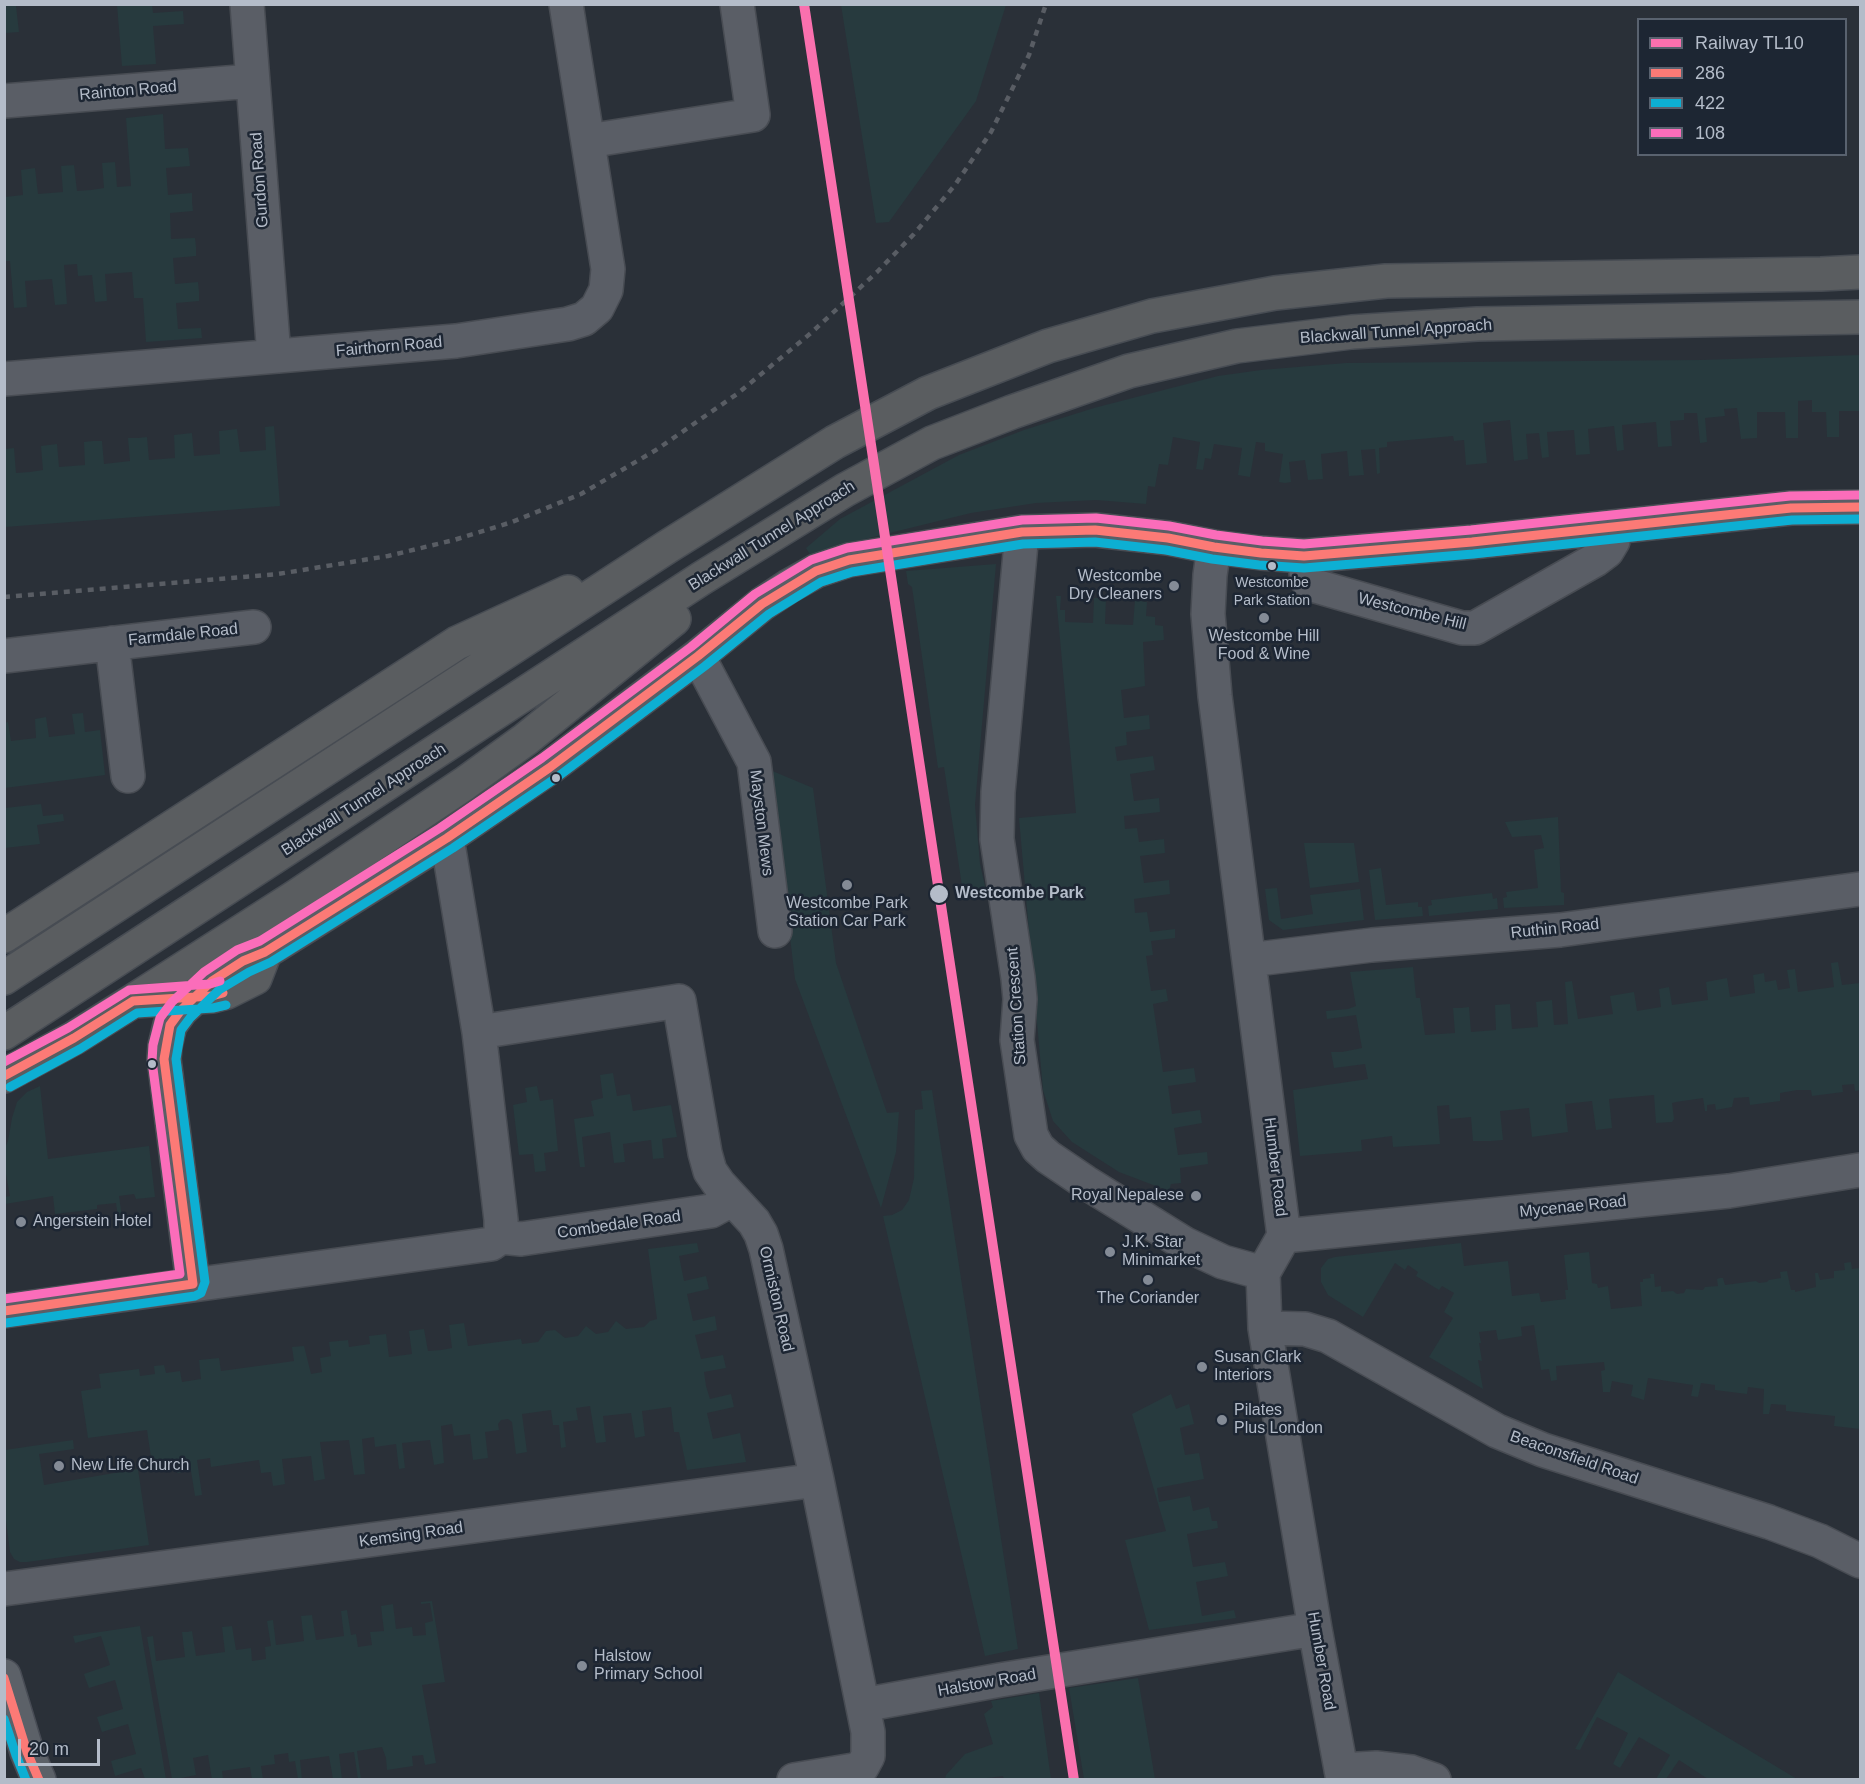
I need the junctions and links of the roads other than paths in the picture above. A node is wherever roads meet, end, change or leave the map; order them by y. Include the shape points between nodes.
1 (247, 4) edge
2 (566, 4) edge
3 (736, 4) edge
4 (252, 81) junction
5 (4, 101) edge
6 (588, 141) junction
7 (1860, 272) edge
8 (1860, 317) edge
9 (274, 356) junction
10 (4, 379) edge
11 (845, 490) junction
12 (1860, 507) edge
13 (1616, 527) junction
14 (1022, 532) junction
15 (668, 547) junction
16 (1214, 547) junction
17 (1305, 556) junction
18 (254, 627) dead end
19 (112, 643) junction
20 (4, 656) edge
21 (698, 656) junction
22 (128, 776) dead end
23 (447, 838) junction
24 (1860, 889) edge
25 (775, 931) dead end
26 (4, 936) edge
27 (265, 952) joint
28 (1249, 960) junction
29 (4, 978) edge
30 (194, 997) junction
31 (133, 1001) junction
32 (479, 1032) junction
33 (4, 1033) edge
34 (4, 1077) edge
35 (1860, 1170) edge
36 (733, 1199) junction
37 (1284, 1236) junction
38 (501, 1237) junction
39 (1263, 1273) junction
40 (193, 1284) junction
41 (4, 1311) edge
42 (1265, 1328) junction
43 (817, 1480) junction
44 (1860, 1560) edge
45 (4, 1589) edge
46 (1315, 1629) junction
47 (4, 1676) edge
48 (863, 1705) junction
49 (867, 1773) edge
50 (1342, 1774) edge
51 (39, 1779) edge
52 (794, 1779) edge
53 (1434, 1779) edge

1 - 4 street, Gurdon Road
2 - 6 street, Fairthorn Road
3 - 6 street via 753,115
4 - 5 street, Rainton Road
4 - 9 street, Gurdon Road
6 - 9 street, Fairthorn Road via 608,269 606,290 597,308 584,319 456,341
7 - 15 highway via 1386,281 1275,293 1152,316 1048,346 928,393 835,442
8 - 11 highway, Blackwall Tunnel Approach via 1477,324 1352,332 1237,346 1129,371 1012,412 932,443
9 - 10 street, Fairthorn Road
11 - 31 highway via 709,591 526,739 464,784
11 - 33 highway, Blackwall Tunnel Approach via 702,578
12 - 13 street via 1791,508
13 - 17 street
13 - 17 street, Westcombe Hill via 1613,541 1595,560 1475,628 1462,628 1312,585 1307,580
14 - 16 street via 1095,530
14 - 21 street via 849,560 816,571 762,604
14 - 39 street, Station Crescent via 997,839 1018,978 1017,1040 1031,1135 1048,1157 1185,1244 1223,1262
15 - 26 highway via 457,643
15 - 29 highway
16 - 17 street
16 - 28 street, Humber Road via 1209,588 1210,646
18 - 19 street, Farmdale Road
19 - 20 street, Farmdale Road
19 - 22 street, Farmdale Road
21 - 23 street via 549,768
21 - 25 street, Mayston Mews via 753,762
23 - 27 street
23 - 32 street
24 - 28 street, Ruthin Road via 1560,930 1372,945
27 - 30 highway via 255,978 227,992
28 - 37 street, Humber Road
30 - 31 highway
30 - 40 street via 170,1025 164,1059
31 - 34 highway
32 - 36 street, Ormiston Road via 679,1001 705,1153 711,1171
32 - 38 street
35 - 37 street, Mycenae Road via 1729,1191
36 - 38 street, Combedale Road via 711,1211 520,1239
36 - 43 street, Ormiston Road via 754,1222 766,1249
37 - 39 street, Humber Road
38 - 40 street, Combedale Road via 491,1244
39 - 42 street, Humber Road
40 - 41 street, Combedale Road
42 - 44 street, Beaconsfield Road via 1305,1329 1328,1336 1497,1431 1543,1450 1769,1522
42 - 46 street, Humber Road
43 - 45 street, Kemsing Road
43 - 48 street, Ormiston Road
46 - 48 street, Halstow Road
46 - 50 street, Humber Road
47 - 51 main road
48 - 49 street via 870,1744
49 - 52 street via 854,1770
50 - 53 street via 1384,1769

